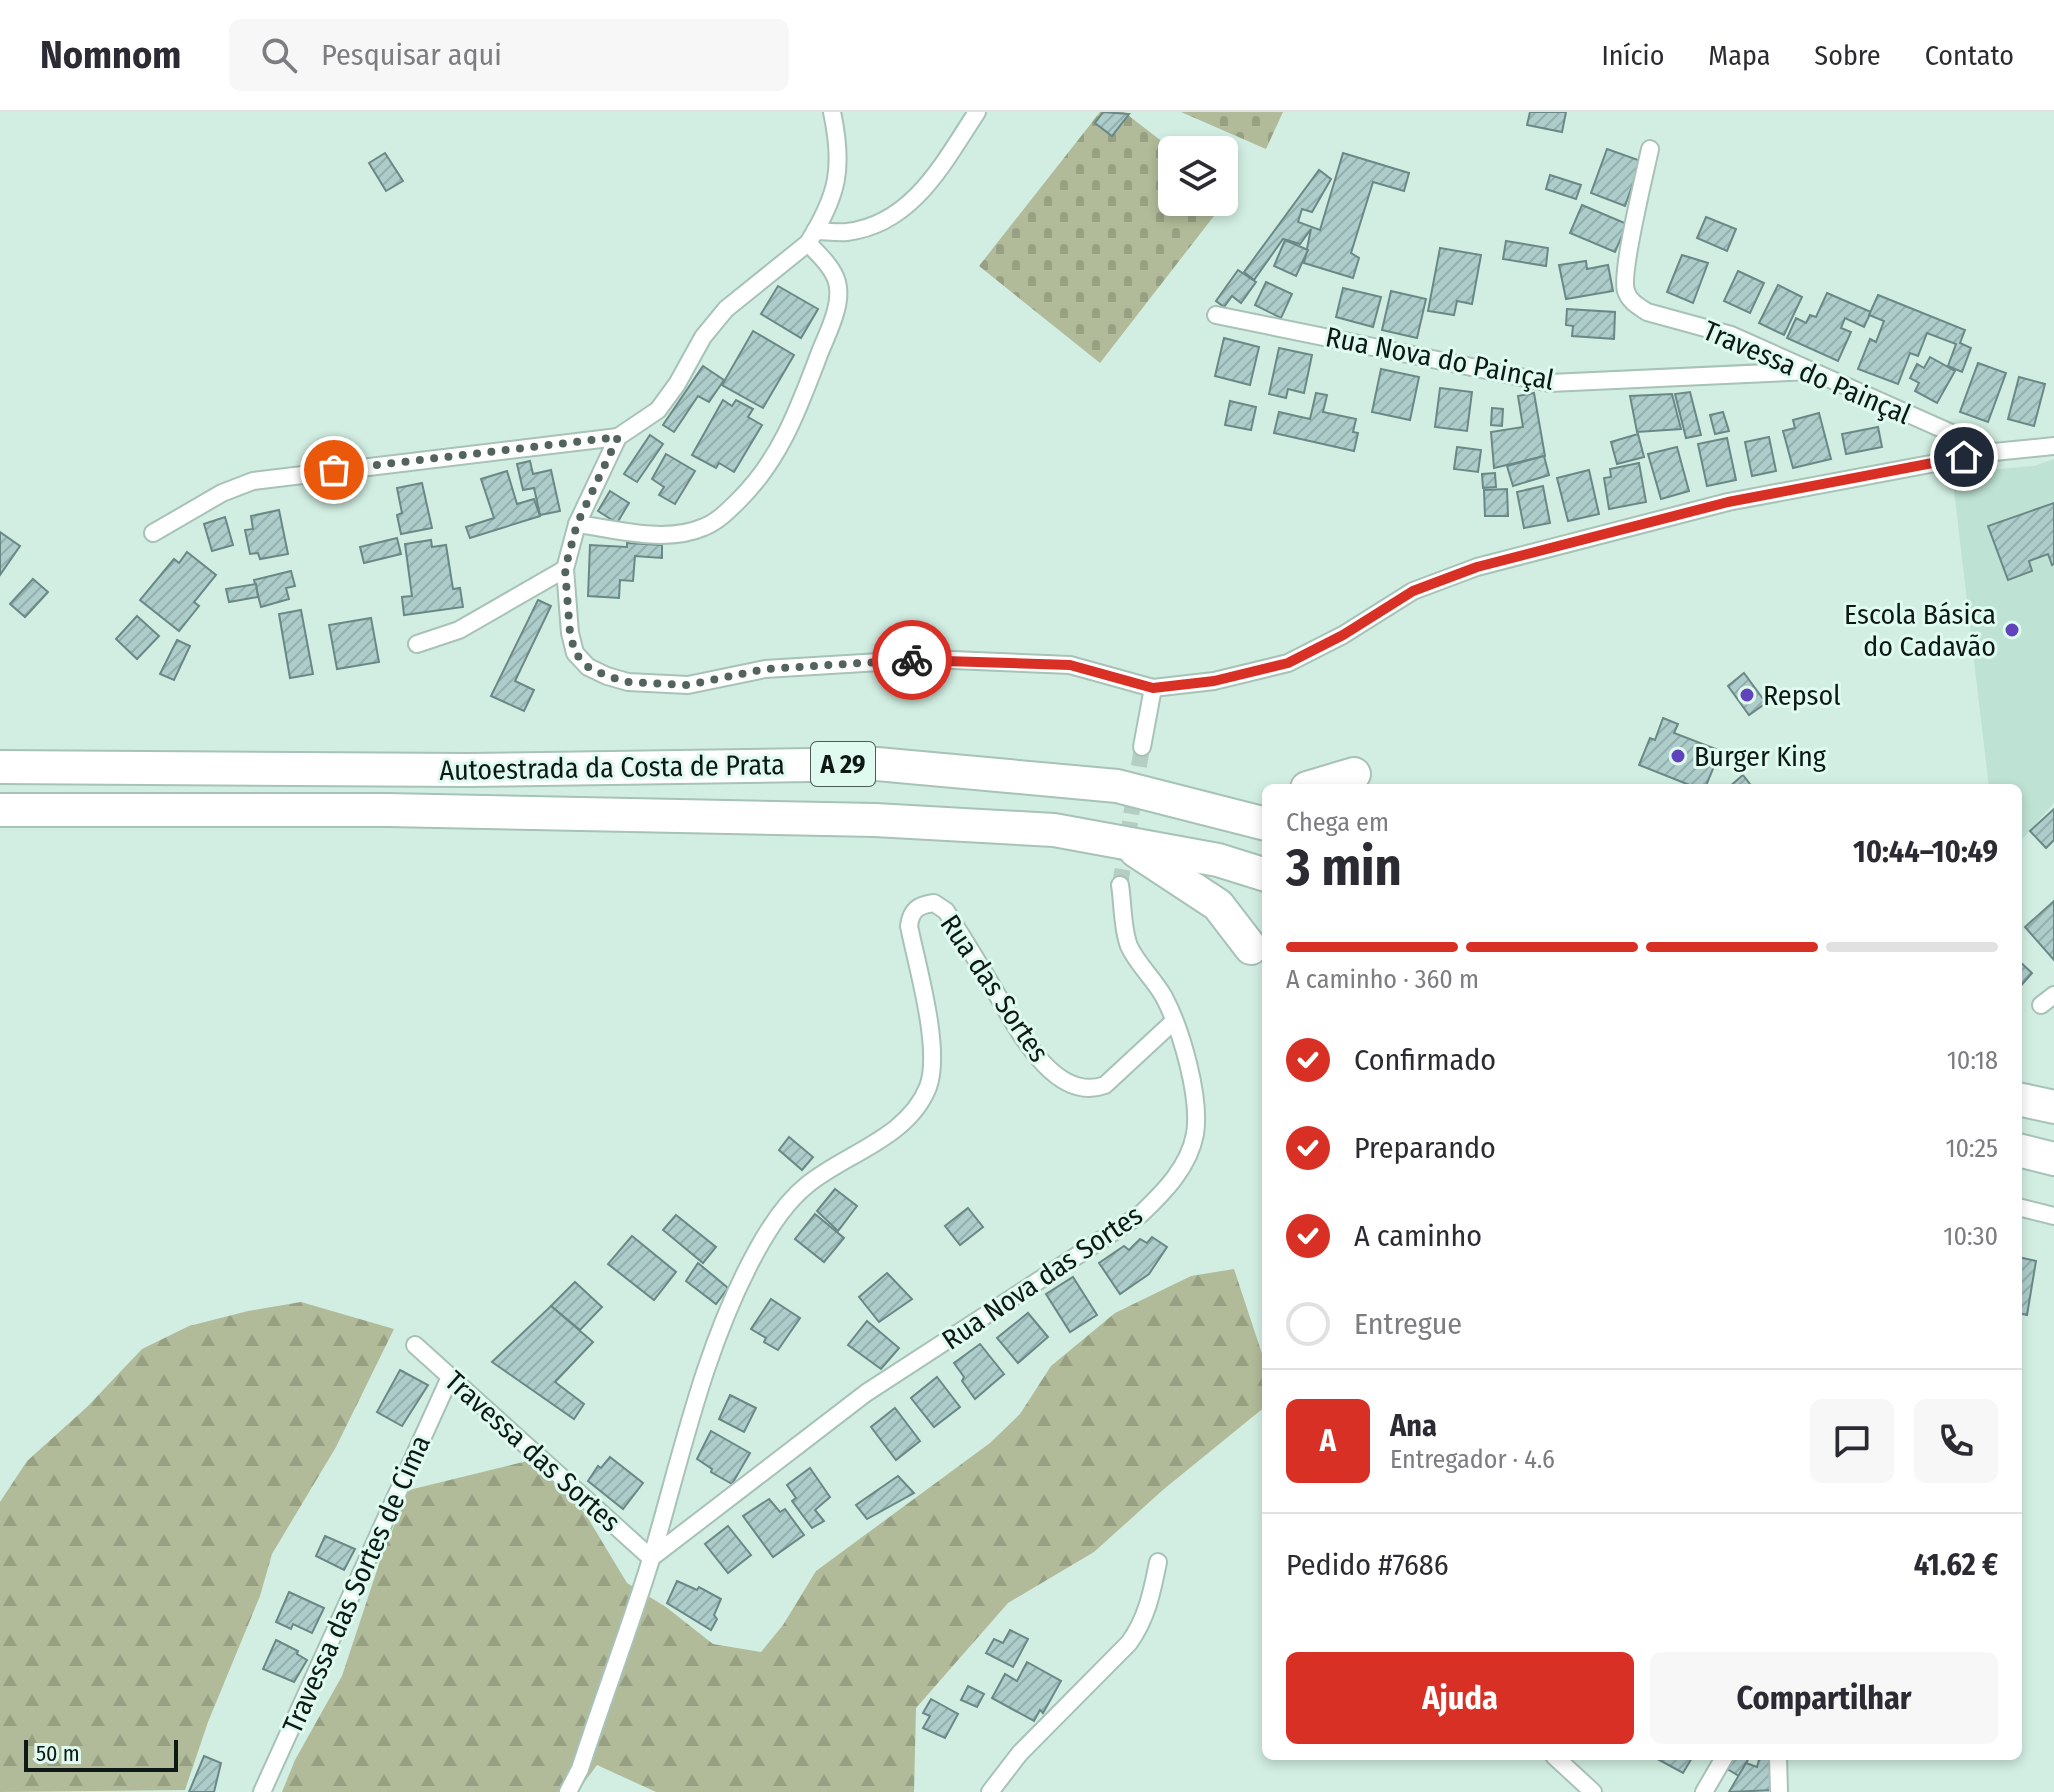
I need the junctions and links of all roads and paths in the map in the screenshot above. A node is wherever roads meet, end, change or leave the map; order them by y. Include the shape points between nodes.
1 (832, 112) edge
2 (977, 112) edge
3 (1650, 149) dead end
4 (811, 237) junction
5 (1216, 315) dead end
6 (1810, 371) junction
7 (618, 437) junction
8 (2054, 446) edge
9 (1994, 452) junction
10 (577, 524) junction
11 (153, 533) dead end
12 (565, 569) junction
13 (417, 644) dead end
14 (1153, 688) junction
15 (1142, 747) tunnel mouth
16 (0, 767) edge
17 (1354, 774) dead end
18 (1320, 784) edge
19 (1262, 800) edge
20 (0, 810) edge
21 (1214, 810) junction
22 (1262, 823) edge
23 (1120, 840) junction
24 (1262, 874) edge
25 (1120, 885) tunnel mouth
26 (1251, 948) dead end
27 (1173, 1022) junction
28 (2022, 1100) edge
29 (2054, 1107) edge
30 (2022, 1151) edge
31 (2054, 1159) edge
32 (2022, 1208) edge
33 (2054, 1216) edge
34 (415, 1345) dead end
35 (450, 1377) junction
36 (651, 1558) junction
37 (1158, 1562) dead end
38 (1558, 1760) edge
39 (1723, 1760) edge
40 (1778, 1760) edge
41 (262, 1792) edge
42 (568, 1792) edge
43 (990, 1792) edge
44 (1593, 1792) edge
45 (1704, 1792) edge
46 (1779, 1792) edge

1 - 4 street via 839,179
2 - 4 street via 931,181 902,210 886,221
3 - 6 street, Travessa do Painçal via 1625,274 1627,295 1647,312 1731,335
4 - 7 street via 726,309 658,410
4 - 10 street via 837,279 839,293 793,425 761,475 726,513 684,534
5 - 6 street, Rua Nova do Painçal via 1550,383
6 - 9 street, Travessa do Painçal
7 - 10 street
7 - 11 street via 253,481
8 - 9 street
9 - 14 street via 1728,502 1477,567 1413,591 1288,663 1214,681
10 - 12 street
12 - 13 street via 459,630
12 - 14 street via 575,653 588,667 628,682 688,685 765,669 929,659 1070,665
14 - 15 street
16 - 21 highway, Autoestrada da Costa de Prata / A 29 via 468,770 877,764 1117,786
17 - 18 highway
19 - 21 highway
20 - 23 highway, Autoestrada da Costa de Prata / A 29 via 387,810 875,820 1054,830
21 - 22 highway, Autoestrada da Costa de Prata / A 29
23 - 24 highway, Autoestrada da Costa de Prata / A 29
23 - 26 highway via 1218,905
25 - 27 street, Rua Nova das Sortes via 1129,945 1164,998
27 - 36 street, Rua Nova das Sortes via 1187,1057 1195,1133 1169,1187 1141,1214 866,1393
27 - 36 street, Rua das Sortes via 1105,1085 1091,1090 1077,1086 1050,1070 1030,1048 946,911 934,903 911,914 932,1048 929,1085 895,1129 806,1185 778,1216 756,1253 698,1391
28 - 29 highway
30 - 31 highway
32 - 33 street
34 - 35 street, Travessa das Sortes
35 - 36 street, Travessa das Sortes
35 - 41 street, Travessa das Sortes de Cima
36 - 42 street
37 - 43 street via 1150,1603 1134,1637 1020,1753
38 - 44 street
39 - 45 street
40 - 46 street

